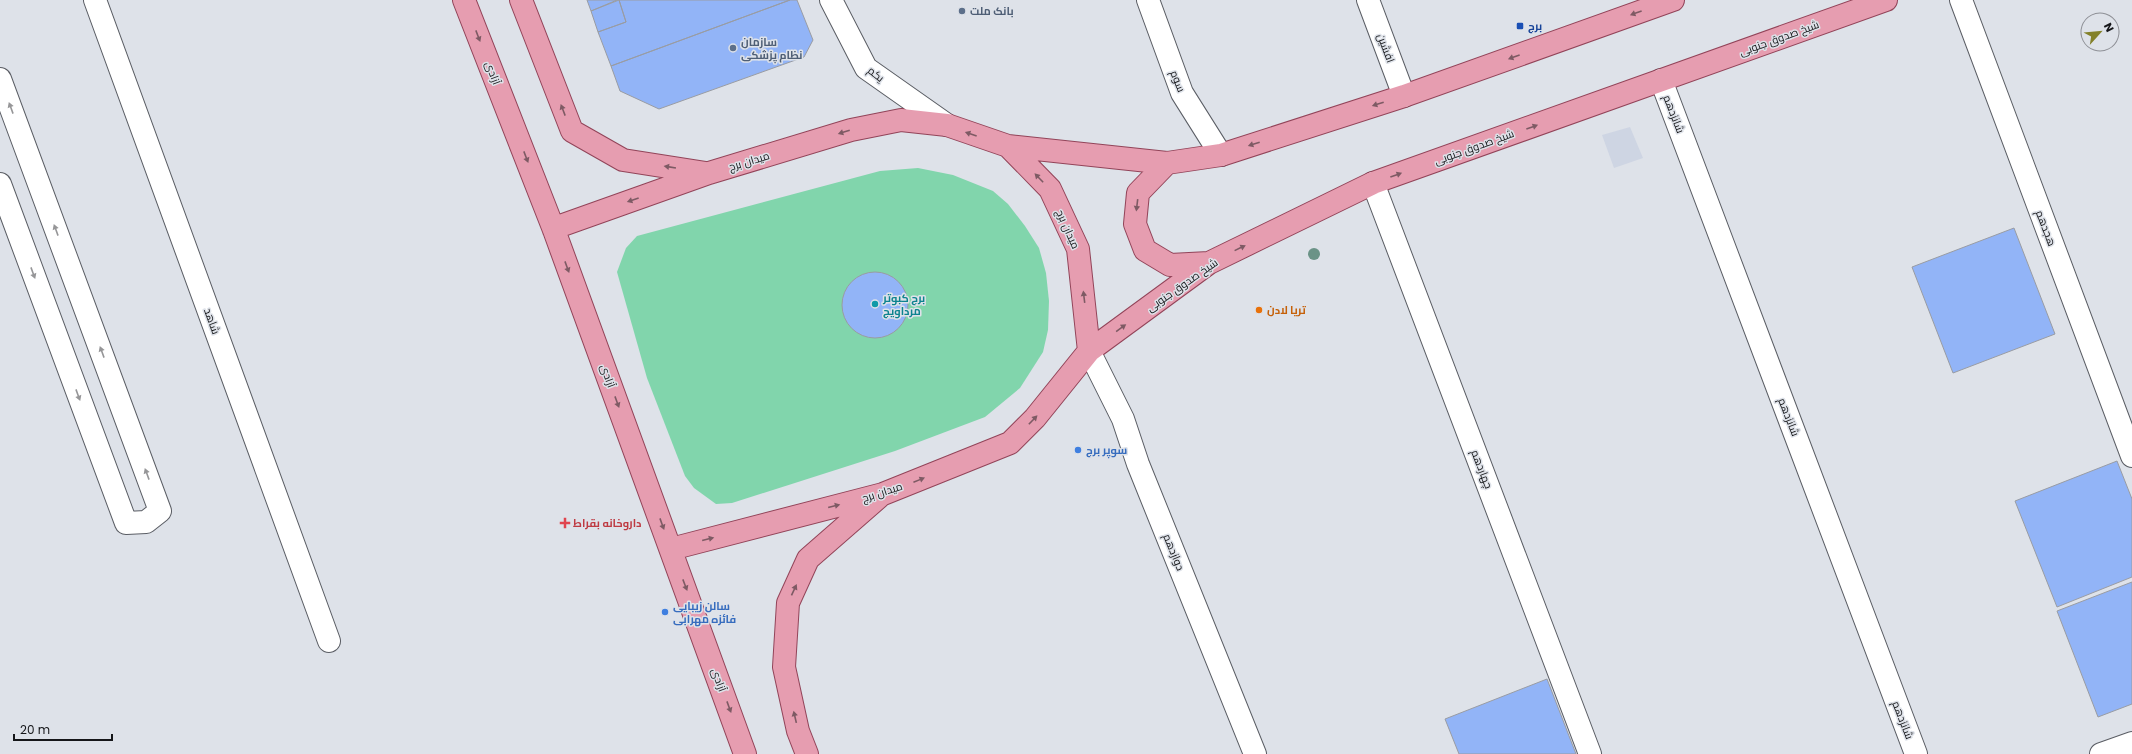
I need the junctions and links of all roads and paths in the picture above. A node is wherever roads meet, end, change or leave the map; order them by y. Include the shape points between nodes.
1 (95, 0) edge
2 (464, 0) edge
3 (521, 0) edge
4 (831, 0) edge
5 (1148, 0) edge
6 (1368, 0) edge
7 (1673, 0) edge
8 (1886, 0) edge
9 (1961, 0) edge
10 (0, 79) edge
11 (1661, 80) junction
12 (1404, 96) junction
13 (947, 125) junction
14 (1008, 146) junction
15 (1221, 155) junction
16 (1167, 163) junction
17 (709, 173) junction
18 (1373, 183) junction
19 (0, 184) edge
20 (554, 230) junction
21 (1209, 263) junction
22 (1089, 351) junction
23 (2132, 456) edge
24 (883, 494) junction
25 (671, 549) junction
26 (329, 641) dead end
27 (2132, 743) edge
28 (745, 754) edge
29 (807, 754) edge
30 (1255, 754) edge
31 (1590, 754) edge
32 (1916, 754) edge
33 (2101, 754) edge

1 - 26 street, شاهد
2 -> 20 main road, آزادی
17 -> 3 main road via 623,160 572,131
4 - 13 street, یکم via 866,68
5 - 15 street, سوم via 1182,93
6 - 12 street, افشین
7 -> 12 main road
8 - 11 main road, شیخ صدوق جنوبی
9 - 23 street, هجدهم
19 -> 10 street via 126,523 146,522 160,511
18 -> 11 main road, شیخ صدوق جنوبی
11 - 32 street, شانزدهم
12 -> 15 main road
14 -> 13 main road, میدان برج
13 -> 17 main road, میدان برج via 901,120 851,130
14 - 16 main road
22 -> 14 main road, میدان برج via 1078,249 1050,189
15 - 16 main road
16 -> 21 main road via 1138,193 1135,224 1146,250 1170,265
17 -> 20 main road, میدان برج
21 -> 18 main road, شیخ صدوق جنوبی
18 - 31 street, چهاردهم
20 -> 25 main road, آزادی
22 -> 21 main road, شیخ صدوق جنوبی
24 -> 22 main road, میدان برج via 1010,443 1035,418
22 - 30 street, دوازدهم via 1123,420 1138,464
25 -> 24 main road, میدان برج
29 -> 24 main road via 798,731 784,667 788,603 808,559
25 -> 28 main road, آزادی
27 - 33 street

